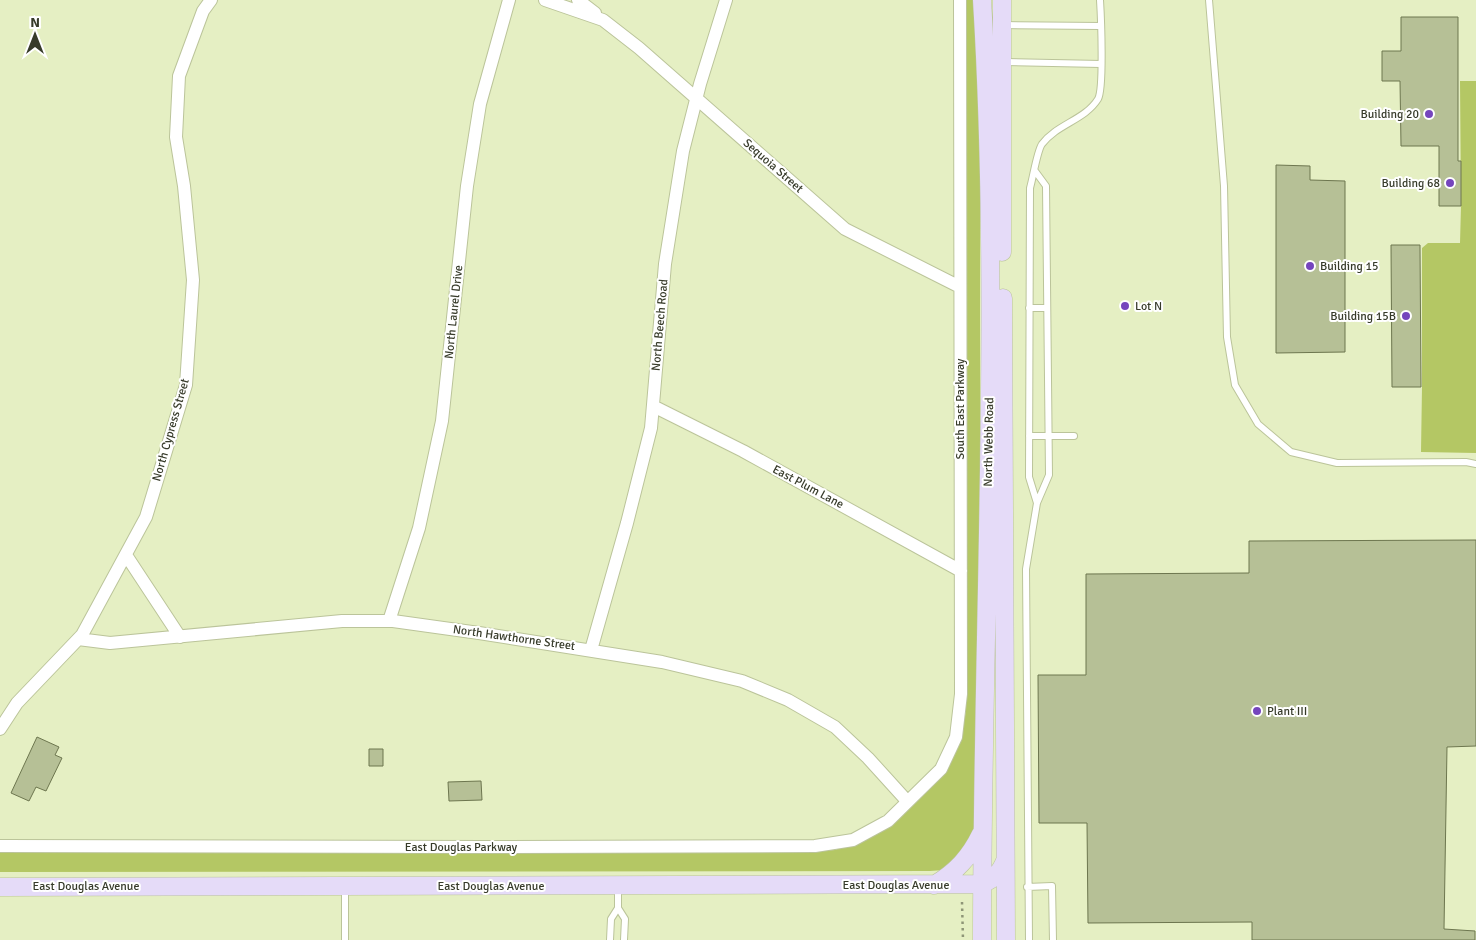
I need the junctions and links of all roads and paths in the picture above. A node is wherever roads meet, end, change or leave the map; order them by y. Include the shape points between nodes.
1 (211, 0) edge
2 (510, 0) edge
3 (545, 0) edge
4 (578, 0) edge
5 (726, 0) edge
6 (960, 0) edge
7 (982, 0) edge
8 (1002, 0) edge
9 (1100, 0) edge
10 (1209, 0) edge
11 (603, 20) junction
12 (984, 25) junction
13 (1002, 25) junction
14 (1101, 26) junction
15 (994, 62) junction
16 (1101, 64) junction
17 (696, 99) junction
18 (1035, 170) junction
19 (960, 287) junction
20 (1029, 308) junction
21 (1047, 308) junction
22 (653, 406) junction
23 (1029, 436) junction
24 (1048, 436) junction
25 (1074, 436) dead end
26 (1476, 464) edge
27 (1037, 503) junction
28 (126, 555) junction
29 (961, 571) junction
30 (389, 621) junction
31 (180, 637) junction
32 (78, 639) junction
33 (591, 650) junction
34 (0, 729) edge
35 (907, 801) junction
36 (983, 828) junction
37 (0, 846) edge
38 (1005, 861) junction
39 (982, 884) junction
40 (933, 885) junction
41 (0, 886) edge
42 (345, 886) junction
43 (618, 886) junction
44 (1027, 886) junction
45 (962, 902) dead end
46 (618, 908) junction
47 (1006, 921) junction
48 (345, 940) edge
49 (610, 940) edge
50 (624, 940) edge
51 (963, 940) edge
52 (982, 940) edge
53 (1006, 940) edge
54 (1028, 940) edge
55 (1053, 940) edge

1 - 28 street, North Cypress Street via 203,11 179,76 176,136 193,280 186,385 146,517
2 - 30 street, North Laurel Drive via 480,104 467,186 442,421 419,528
3 - 11 street, Sequoia Street
4 - 11 street, Sequoia Street
5 - 17 street, North Beech Road
6 - 19 street, South East Parkway
7 - 12 main road, North Webb Road
8 - 13 main road, North Webb Road
9 - 14 lane
10 - 26 lane via 1224,186 1227,337 1234,385 1258,424 1291,452 1337,463
11 - 17 street, Sequoia Street
12 - 13 lane
12 - 15 main road, North Webb Road
13 - 14 lane
13 - 15 main road, North Webb Road
14 - 16 lane
15 - 16 lane
15 - 36 main road, North Webb Road via 989,140 991,300
15 - 38 main road, North Webb Road
16 - 18 lane via 1099,97 1088,111 1059,127 1041,145
17 - 19 street, Sequoia Street via 845,229
17 - 22 street, North Beech Road via 683,151 665,264
18 - 20 lane via 1030,188
18 - 21 lane via 1046,186
19 - 29 street, South East Parkway
20 - 21 lane
20 - 23 lane
21 - 24 lane
22 - 29 street, East Plum Lane via 743,451
22 - 33 street, North Beech Road via 651,428 632,506
23 - 24 lane
23 - 27 lane via 1029,477
24 - 25 lane
24 - 27 lane via 1049,475
27 - 44 lane via 1026,569
28 - 31 street
28 - 32 street, North Cypress Street
29 - 35 street, South East Parkway via 961,694 956,737 941,768
30 - 31 street, North Hawthorne Street via 342,621
30 - 33 street, North Hawthorne Street
31 - 32 street, North Hawthorne Street via 110,643
32 - 34 street, North Cypress Street via 17,703
33 - 35 street, North Hawthorne Street via 662,662 742,681 788,700 835,727
35 - 37 street, East Douglas Parkway via 888,821 853,840 815,846
36 - 39 main road, North Webb Road
36 - 40 main road via 968,858 958,869
38 - 39 main road via 1000,872
38 - 47 main road, North Webb Road
39 - 40 main road, East Douglas Avenue
39 - 47 main road via 989,890
39 - 52 main road, North Webb Road
40 - 43 main road, East Douglas Avenue
41 - 42 main road, East Douglas Avenue
42 - 43 main road, East Douglas Avenue
42 - 48 lane
43 - 46 lane
44 - 54 lane
44 - 55 lane via 1052,886
45 - 51 path
46 - 49 lane via 611,919
46 - 50 lane via 624,919
47 - 53 main road, North Webb Road

